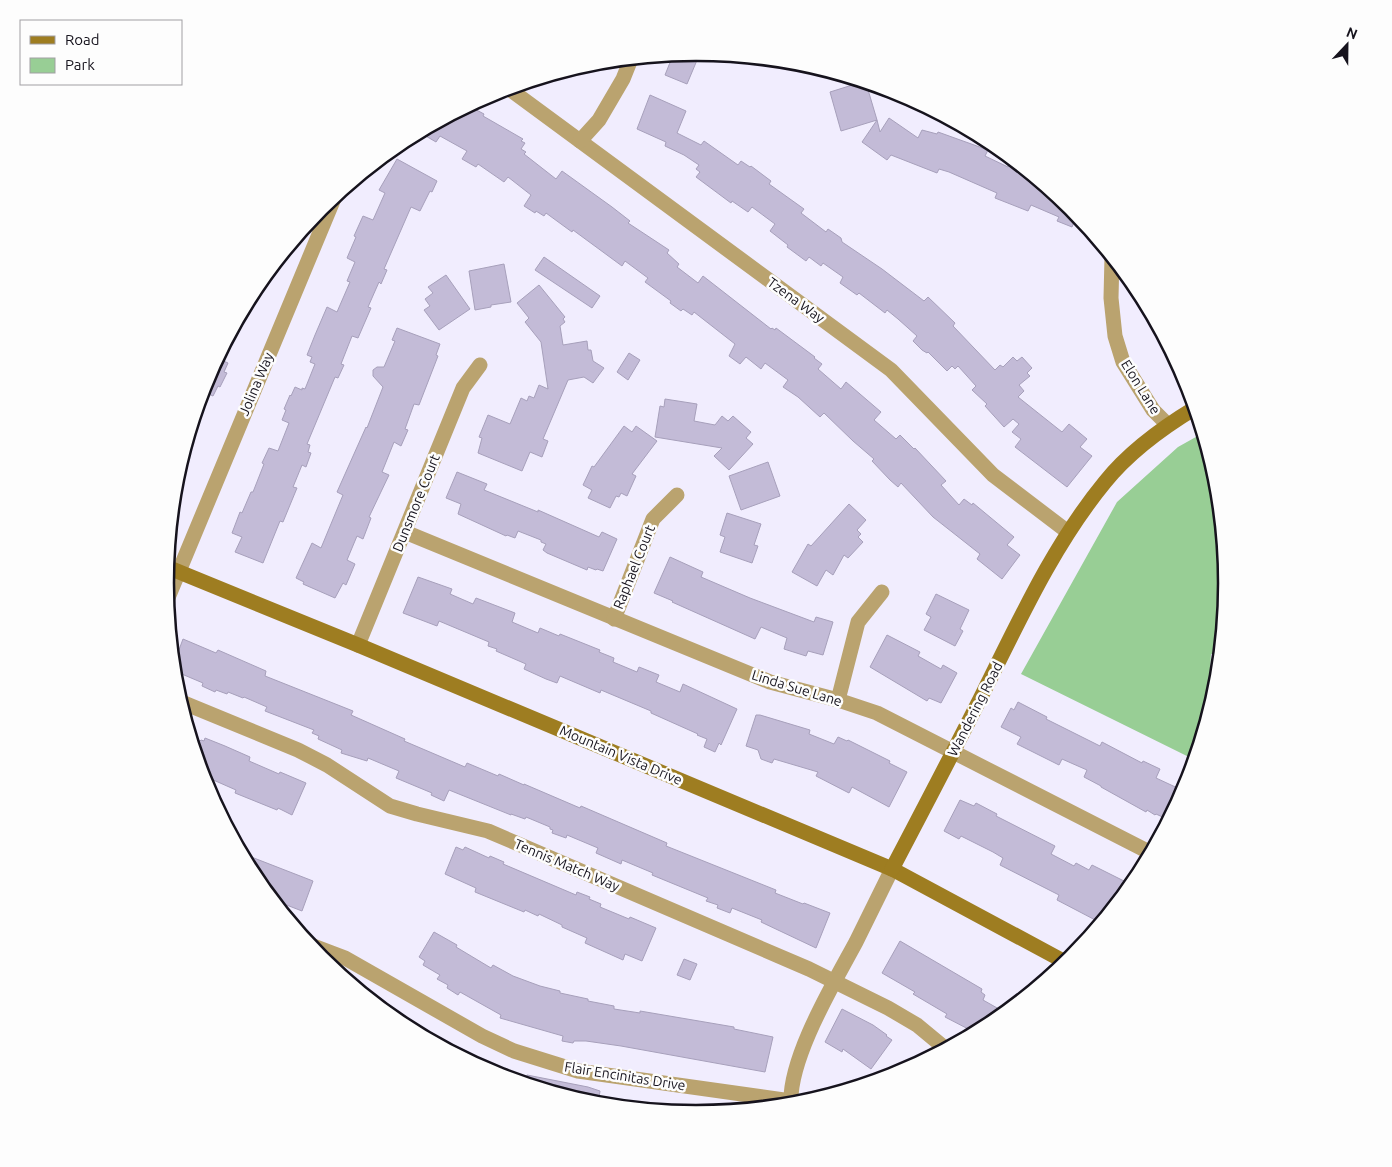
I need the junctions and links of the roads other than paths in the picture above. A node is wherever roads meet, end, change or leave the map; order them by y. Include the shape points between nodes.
1 (628, 66) edge
2 (516, 94) edge
3 (580, 141) junction
4 (327, 214) edge
5 (1111, 268) edge
6 (480, 365) dead end
7 (1189, 412) edge
8 (1168, 425) junction
9 (678, 495) dead end
10 (405, 532) junction
11 (1068, 532) junction
12 (175, 563) edge
13 (174, 570) edge
14 (882, 592) dead end
15 (614, 619) junction
16 (358, 645) junction
17 (838, 700) junction
18 (189, 705) edge
19 (954, 752) junction
20 (1145, 850) edge
21 (892, 869) junction
22 (324, 950) edge
23 (1059, 959) edge
24 (834, 981) junction
25 (941, 1045) edge
26 (791, 1097) edge
27 (771, 1100) edge

1 - 3 street via 599,120
2 - 3 street, Tzena Way
3 - 11 street, Tzena Way via 891,370 993,475
4 - 12 street, Jolina Way
5 - 8 street, Elon Lane via 1110,298 1115,336 1123,362 1153,410
6 - 10 street, Dunsmore Court via 463,388
7 - 8 main road, Wandering Road
8 - 11 main road, Wandering Road via 1105,481
9 - 15 street, Raphael Court via 653,519
10 - 15 street, Linda Sue Lane
10 - 16 street, Dunsmore Court
11 - 19 main road, Wandering Road via 1027,605
13 - 16 main road, Mountain Vista Drive
14 - 17 street via 858,622
15 - 17 street, Linda Sue Lane via 770,682
16 - 21 main road, Mountain Vista Drive
17 - 19 street, Linda Sue Lane via 877,713
18 - 24 street, Tennis Match Way via 298,750 390,806 488,831
19 - 20 street, Linda Sue Lane
19 - 21 main road, Wandering Road
21 - 23 main road, Mountain Vista Drive
21 - 24 street, Wandering Road
22 - 27 street, Flair Encinitas Drive via 345,958 514,1052 578,1071
24 - 25 street, Tennis Match Way via 917,1025
24 - 26 street, Wandering Road via 804,1046 793,1078

